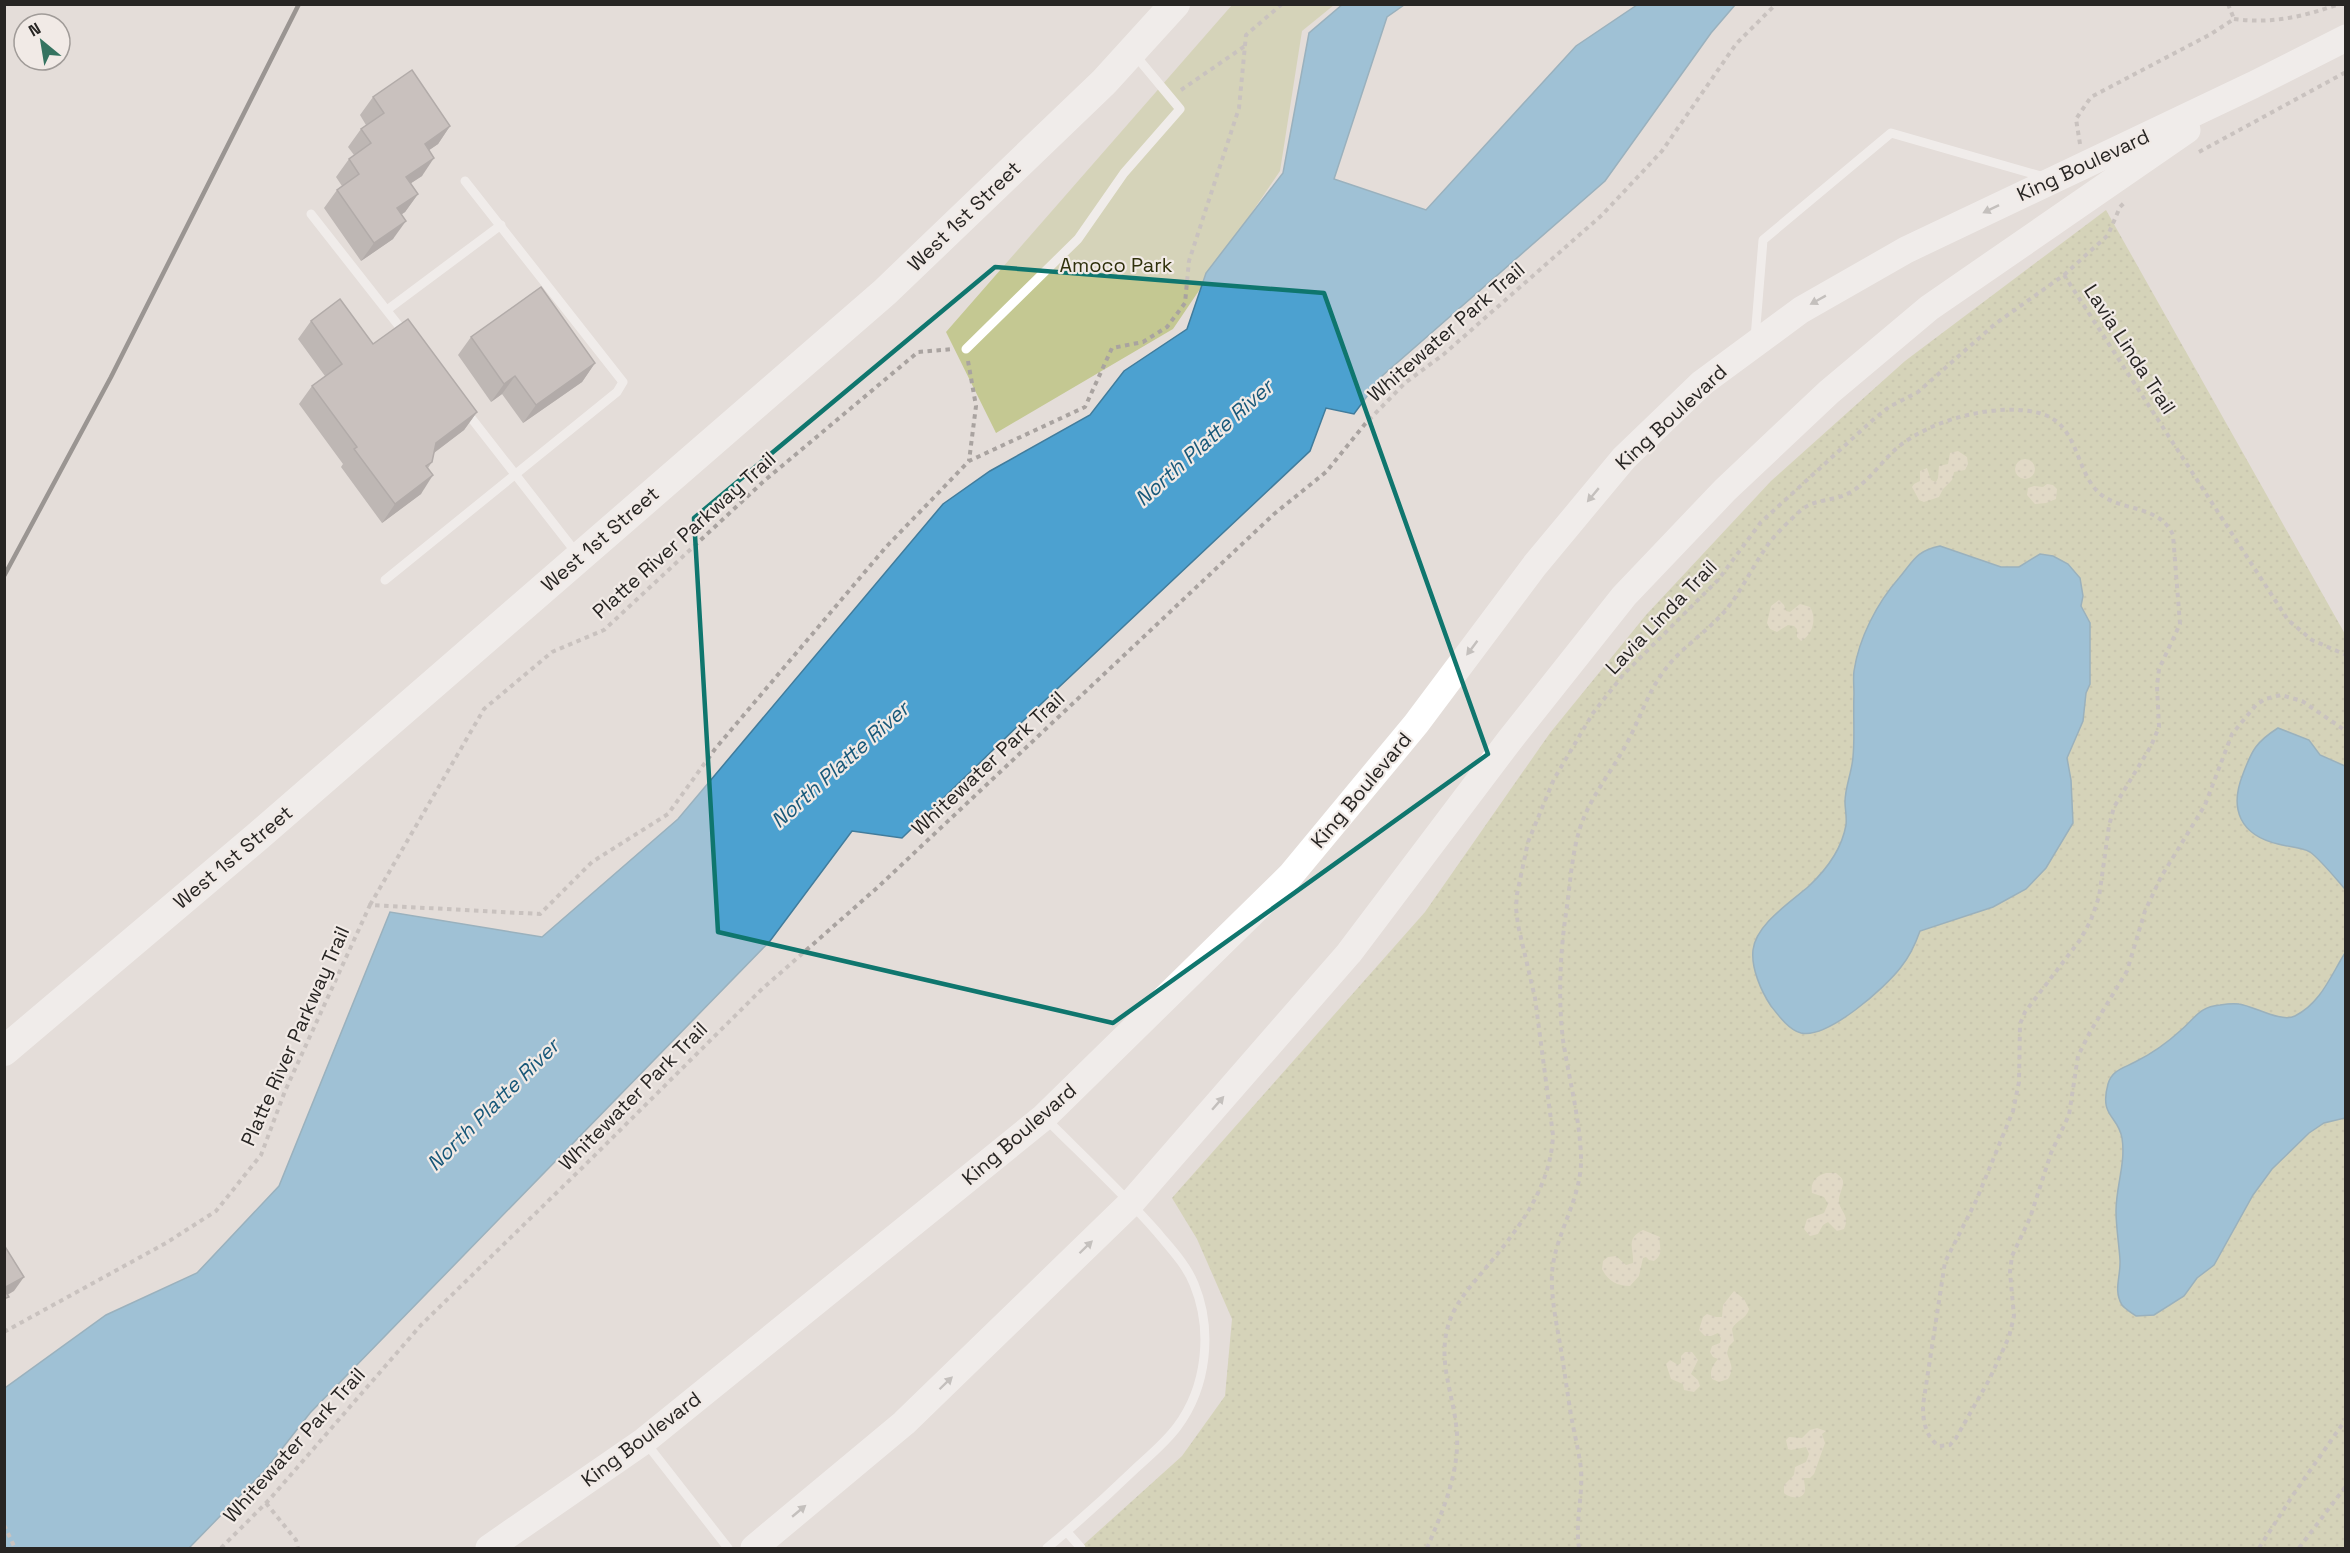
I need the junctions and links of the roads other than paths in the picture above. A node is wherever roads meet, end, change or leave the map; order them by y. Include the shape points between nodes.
1 (1175, 4) edge
2 (2346, 38) edge
3 (1132, 51) junction
4 (2253, 85) junction
5 (2052, 180) junction
6 (465, 181) dead end
7 (311, 214) dead end
8 (501, 225) junction
9 (387, 310) junction
10 (1755, 344) junction
11 (416, 347) edge
12 (966, 349) road end
13 (459, 402) edge
14 (516, 476) junction
15 (580, 557) junction
16 (386, 580) dead end
17 (4, 1051) edge
18 (1044, 1118) junction
19 (1131, 1203) junction
20 (644, 1441) junction
21 (1067, 1532) junction
22 (489, 1548) edge
23 (728, 1548) edge
24 (754, 1548) edge
25 (1047, 1548) edge
26 (1081, 1548) edge

1 - 3 main road, West 1st Street
2 - 4 street, King Boulevard
3 - 12 lane via 1180,109 1124,173 1078,239
3 - 15 main road, West 1st Street via 885,292
4 - 5 street, King Boulevard
19 -> 4 street, King Boulevard via 1349,953 1624,596 1725,490 1829,392 1929,308
5 -> 10 street, King Boulevard via 1906,250 1801,310
5 - 10 lane via 1892,133 1763,240
6 - 8 lane
7 - 9 lane
8 - 9 lane
8 - 14 lane via 623,382 617,392
9 - 11 lane
10 -> 18 street, King Boulevard via 1702,383 1624,458 1534,565 1416,724 1290,876
13 - 14 lane
14 - 15 lane
14 - 16 lane
15 - 17 main road, West 1st Street
18 - 19 lane
18 - 20 street, King Boulevard
19 - 21 lane via 1181,1261 1194,1283 1202,1309 1203,1367 1191,1404 1177,1427
24 -> 19 street, King Boulevard via 904,1423
20 - 22 street, King Boulevard
20 - 23 lane
21 - 25 lane
21 - 26 lane

